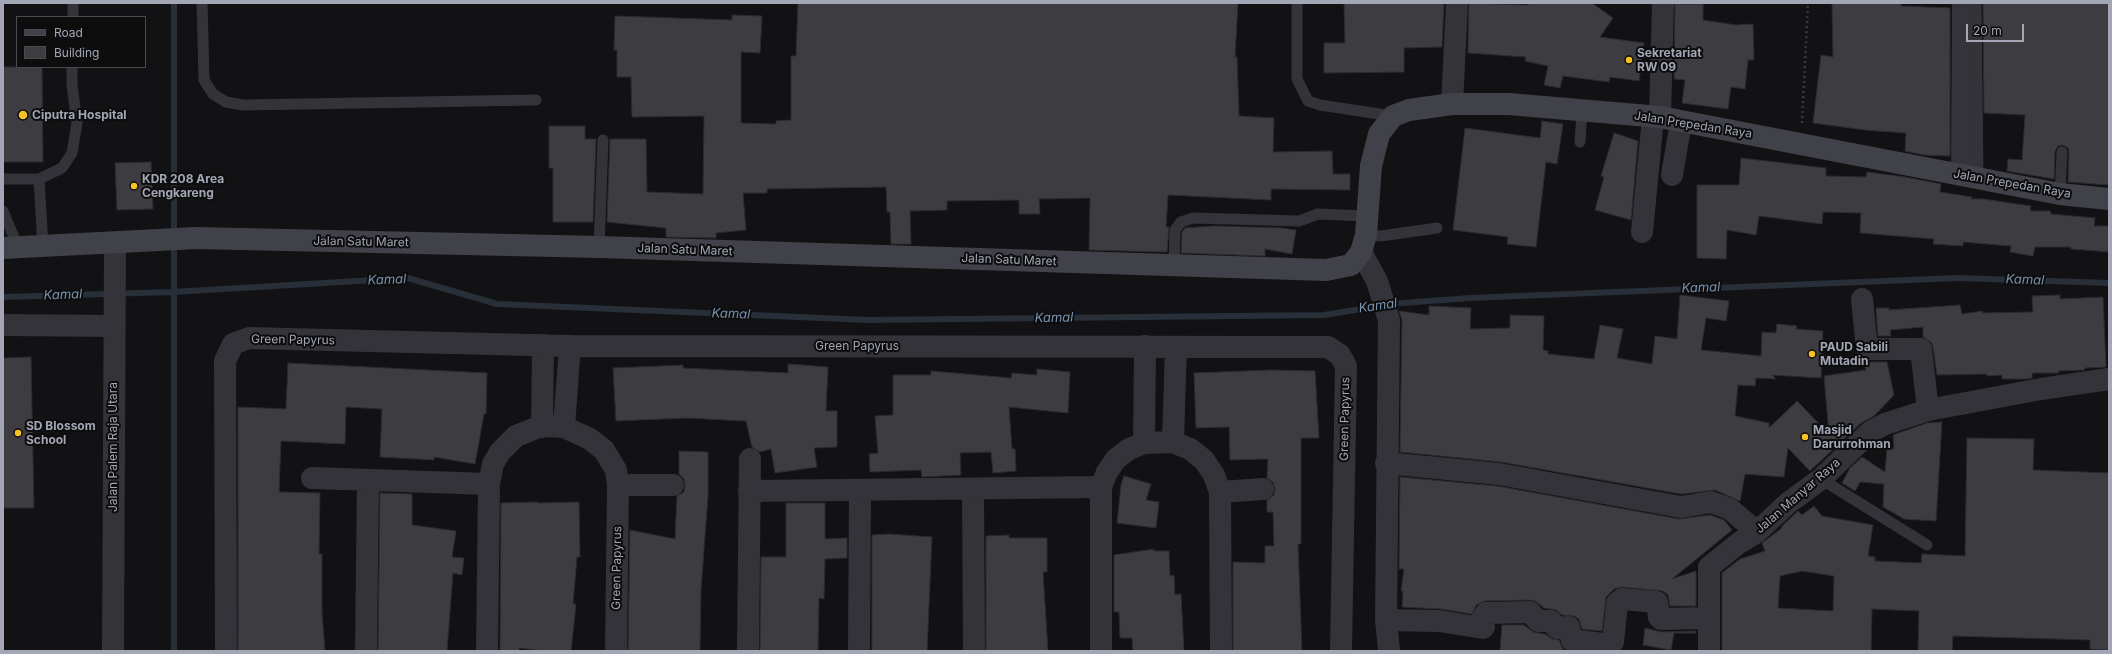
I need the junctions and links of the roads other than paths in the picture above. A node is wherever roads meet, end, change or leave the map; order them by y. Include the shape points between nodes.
1 (73, 3) edge
2 (202, 3) edge
3 (1297, 3) edge
4 (1457, 3) edge
5 (1663, 3) edge
6 (1963, 3) edge
7 (1976, 3) edge
8 (72, 16) edge
9 (72, 68) edge
10 (536, 100) dead end
11 (1452, 104) junction
12 (1582, 111) junction
13 (1393, 116) junction
14 (1656, 117) junction
15 (1681, 122) junction
16 (603, 140) dead end
17 (1580, 142) dead end
18 (2062, 152) dead end
19 (1672, 175) dead end
20 (1970, 177) junction
21 (3, 179) edge
22 (39, 179) junction
23 (2060, 194) junction
24 (2109, 200) edge
25 (3, 211) edge
26 (1437, 228) dead end
27 (1642, 232) dead end
28 (1364, 235) junction
29 (10, 247) edge
30 (43, 247) junction
31 (599, 247) junction
32 (115, 251) junction
33 (1174, 265) junction
34 (1862, 299) dead end
35 (3, 325) edge
36 (113, 326) junction
37 (543, 345) junction
38 (570, 346) junction
39 (1144, 346) junction
40 (1176, 346) junction
41 (2109, 379) edge
42 (1928, 410) junction
43 (542, 427) junction
44 (564, 427) junction
45 (1173, 442) junction
46 (1144, 443) junction
47 (750, 459) dead end
48 (1386, 463) junction
49 (312, 478) dead end
50 (1821, 479) junction
51 (368, 480) junction
52 (489, 484) junction
53 (618, 485) junction
54 (673, 485) dead end
55 (1101, 487) junction
56 (973, 489) junction
57 (1262, 489) dead end
58 (860, 490) junction
59 (749, 491) junction
60 (1220, 492) junction
61 (1757, 532) junction
62 (1926, 545) dead end
63 (1709, 618) junction
64 (1386, 620) junction
65 (113, 651) edge
66 (226, 651) edge
67 (366, 651) edge
68 (487, 651) edge
69 (616, 651) edge
70 (748, 651) edge
71 (860, 651) edge
72 (974, 651) edge
73 (1101, 651) edge
74 (1221, 651) edge
75 (1341, 651) edge
76 (1389, 651) edge
77 (1709, 651) edge

1 - 8 lane
2 - 10 lane via 204,80 212,94 226,102 243,105
3 - 13 lane via 1297,79 1308,101
4 - 11 street
5 - 14 street
6 - 20 street
7 - 20 lane
9 - 22 lane via 77,123 72,154 62,168
11 - 12 street, Jalan Prepedan Raya via 1509,104
11 - 13 street, Jalan Prepedan Raya via 1409,110
12 - 14 street, Jalan Prepedan Raya
12 - 17 lane
13 - 28 street via 1379,134 1371,166
14 - 15 street, Jalan Prepedan Raya
14 - 27 street
15 - 19 street
15 - 20 street, Jalan Prepedan Raya
16 - 31 lane
18 - 23 lane
20 - 23 street, Jalan Prepedan Raya
21 - 22 lane
22 - 30 lane
23 - 24 street, Jalan Prepedan Raya
25 - 29 lane
26 - 28 lane via 1381,236
28 - 33 street, Jalan Satu Maret via 1351,265 1326,270
28 - 33 lane via 1318,214 1299,221 1193,218 1181,222 1175,230
28 - 48 street via 1389,320
29 - 30 street, Jalan Satu Maret
30 - 32 street, Jalan Satu Maret
31 - 32 street, Jalan Satu Maret via 196,238 157,240
31 - 33 street, Jalan Satu Maret
32 - 36 street, Jalan Palem Raja Utara
34 - 42 street via 1867,349 1920,349
35 - 36 street
36 - 65 street, Jalan Palem Raja Utara
37 - 38 street, Green Papyrus
37 - 43 street
37 - 66 street, Green Papyrus via 249,338 233,344 225,361
38 - 39 street, Green Papyrus
38 - 44 street
39 - 40 street, Green Papyrus
39 - 46 street
40 - 45 street
40 - 75 street, Green Papyrus via 1323,347 1333,349 1343,358 1346,366
41 - 42 street, Jalan Manyar Raya
42 - 50 street, Jalan Manyar Raya via 1884,424 1870,432
43 - 44 street, Green Papyrus
43 - 52 street, Green Papyrus via 523,433 505,446 493,464
44 - 53 street, Green Papyrus via 584,435 604,450 616,470
45 - 46 street
45 - 60 street via 1190,449 1204,460 1214,475
46 - 55 street via 1129,449 1116,459
47 - 59 street
48 - 61 street via 1499,474 1682,507 1712,502 1730,509
48 - 64 street
49 - 51 street
50 - 61 street, Jalan Manyar Raya via 1788,503
50 - 62 lane
51 - 52 street
51 - 67 street
52 - 68 street, Green Papyrus
53 - 54 street
53 - 69 street, Green Papyrus
55 - 56 street
55 - 73 street
56 - 58 street
56 - 72 street
57 - 60 street
58 - 59 street
58 - 71 street
59 - 70 street
60 - 74 street
61 - 63 street, Jalan Manyar Raya via 1709,567
63 - 64 street via 1662,619 1659,617 1656,602 1622,599 1618,603 1613,642 1610,644 1572,640 1569,627 1557,628 1551,621 1538,621 1530,612 1486,613 1483,617 1483,628 1439,621
63 - 77 street, Jalan Manyar Raya
64 - 76 street

